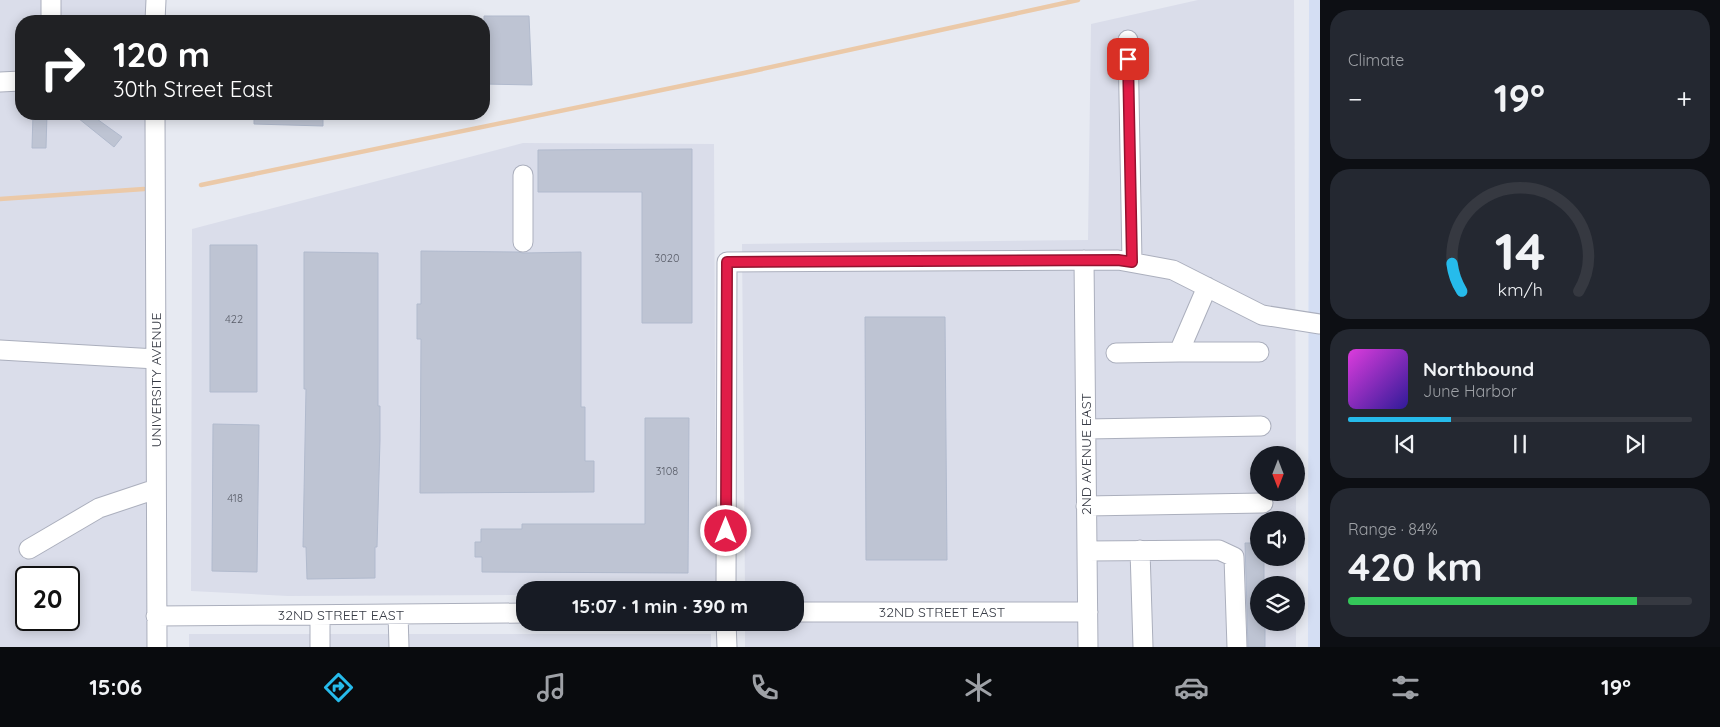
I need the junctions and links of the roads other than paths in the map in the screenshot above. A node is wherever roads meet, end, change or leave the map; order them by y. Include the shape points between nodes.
1 (51, 0) edge
2 (156, 0) edge
3 (51, 15) edge
4 (155, 15) edge
5 (1128, 40) dead end
6 (0, 82) edge
7 (15, 82) edge
8 (155, 120) edge
9 (523, 175) dead end
10 (523, 242) dead end
11 (1084, 260) junction
12 (1132, 262) junction
13 (1207, 287) junction
14 (1320, 324) edge
15 (0, 350) edge
16 (1179, 352) junction
17 (1259, 352) dead end
18 (1116, 354) dead end
19 (156, 359) junction
20 (1261, 426) dead end
21 (1086, 429) junction
22 (156, 489) junction
23 (1263, 503) dead end
24 (1086, 506) junction
25 (29, 549) dead end
26 (1140, 550) junction
27 (1087, 551) junction
28 (726, 581) edge
29 (804, 612) edge
30 (1088, 612) junction
31 (516, 613) edge
32 (398, 614) junction
33 (320, 615) junction
34 (156, 616) junction
35 (726, 631) edge
36 (156, 647) edge
37 (320, 647) edge
38 (399, 647) edge
39 (727, 647) edge
40 (1088, 647) edge
41 (1142, 647) edge
42 (1237, 647) edge

1 - 3 street
2 - 4 street
5 - 12 street
6 - 7 street
8 - 19 street, UNIVERSITY AVENUE
9 - 10 street
11 - 12 street
11 - 21 street, 2ND AVENUE EAST
11 - 28 street via 727,262
12 - 13 street via 1173,270
13 - 14 street via 1262,316
13 - 16 street
15 - 19 street
16 - 17 street
16 - 18 street
19 - 22 street, UNIVERSITY AVENUE
20 - 21 street
21 - 24 street, 2ND AVENUE EAST
22 - 25 street via 99,508
22 - 34 street, UNIVERSITY AVENUE
23 - 24 street
24 - 27 street, 2ND AVENUE EAST
26 - 27 street
26 - 41 street
26 - 42 street via 1219,550 1234,557
27 - 30 street, 2ND AVENUE EAST
29 - 30 street, 32ND STREET EAST
30 - 40 street, 2ND AVENUE EAST
31 - 32 street, 32ND STREET EAST
32 - 33 street, 32ND STREET EAST
32 - 38 street
33 - 34 street, 32ND STREET EAST
33 - 37 street
34 - 36 street, UNIVERSITY AVENUE
35 - 39 street

